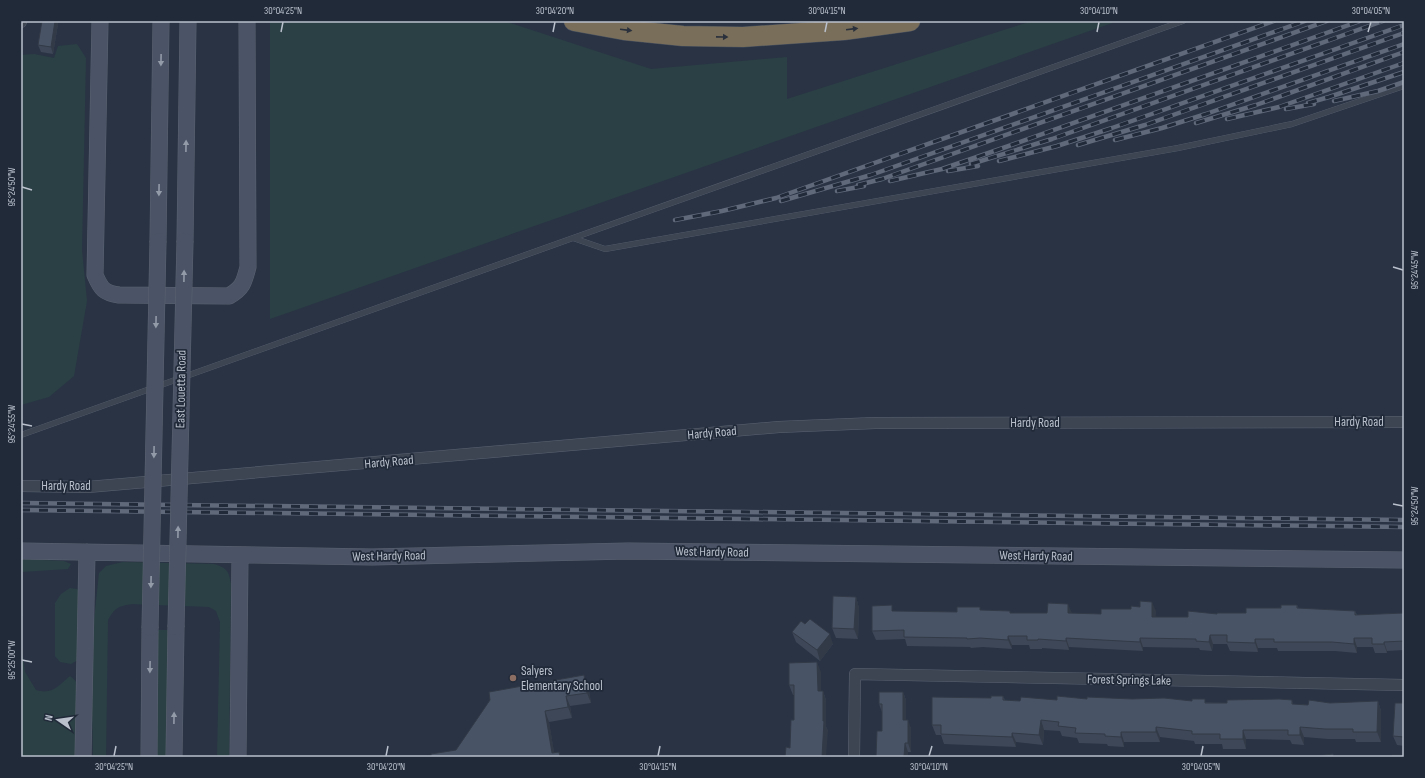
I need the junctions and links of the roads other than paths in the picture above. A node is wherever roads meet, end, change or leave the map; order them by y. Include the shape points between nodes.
1 (100, 21) edge
2 (247, 21) edge
3 (574, 21) edge
4 (910, 21) edge
5 (1183, 21) edge
6 (161, 24) edge
7 (188, 24) edge
8 (1404, 86) edge
9 (573, 238) junction
10 (1404, 422) edge
11 (21, 435) edge
12 (21, 486) edge
13 (21, 551) edge
14 (87, 552) junction
15 (240, 554) junction
16 (1404, 560) edge
17 (1404, 685) edge
18 (83, 757) edge
19 (149, 757) edge
20 (174, 757) edge
21 (238, 757) edge
22 (854, 757) edge

1 - 2 main road via 95,275 100,287 108,294 119,295 229,296 238,291 244,282 248,267
3 -> 4 highway via 624,30 683,36 743,37 844,30
5 - 9 lane
6 -> 19 main road, East Louetta Road, bridge
20 -> 7 main road, East Louetta Road, bridge
8 - 9 lane via 1292,124 1178,148 605,249
9 - 11 lane
10 - 12 street, Hardy Road via 875,423 779,427 88,487
13 - 14 main road, West Hardy Road
14 - 15 main road, West Hardy Road
14 - 18 main road
15 - 16 main road, West Hardy Road via 372,557 628,551
15 - 21 main road
17 - 22 street, Forest Springs Lake via 855,674

